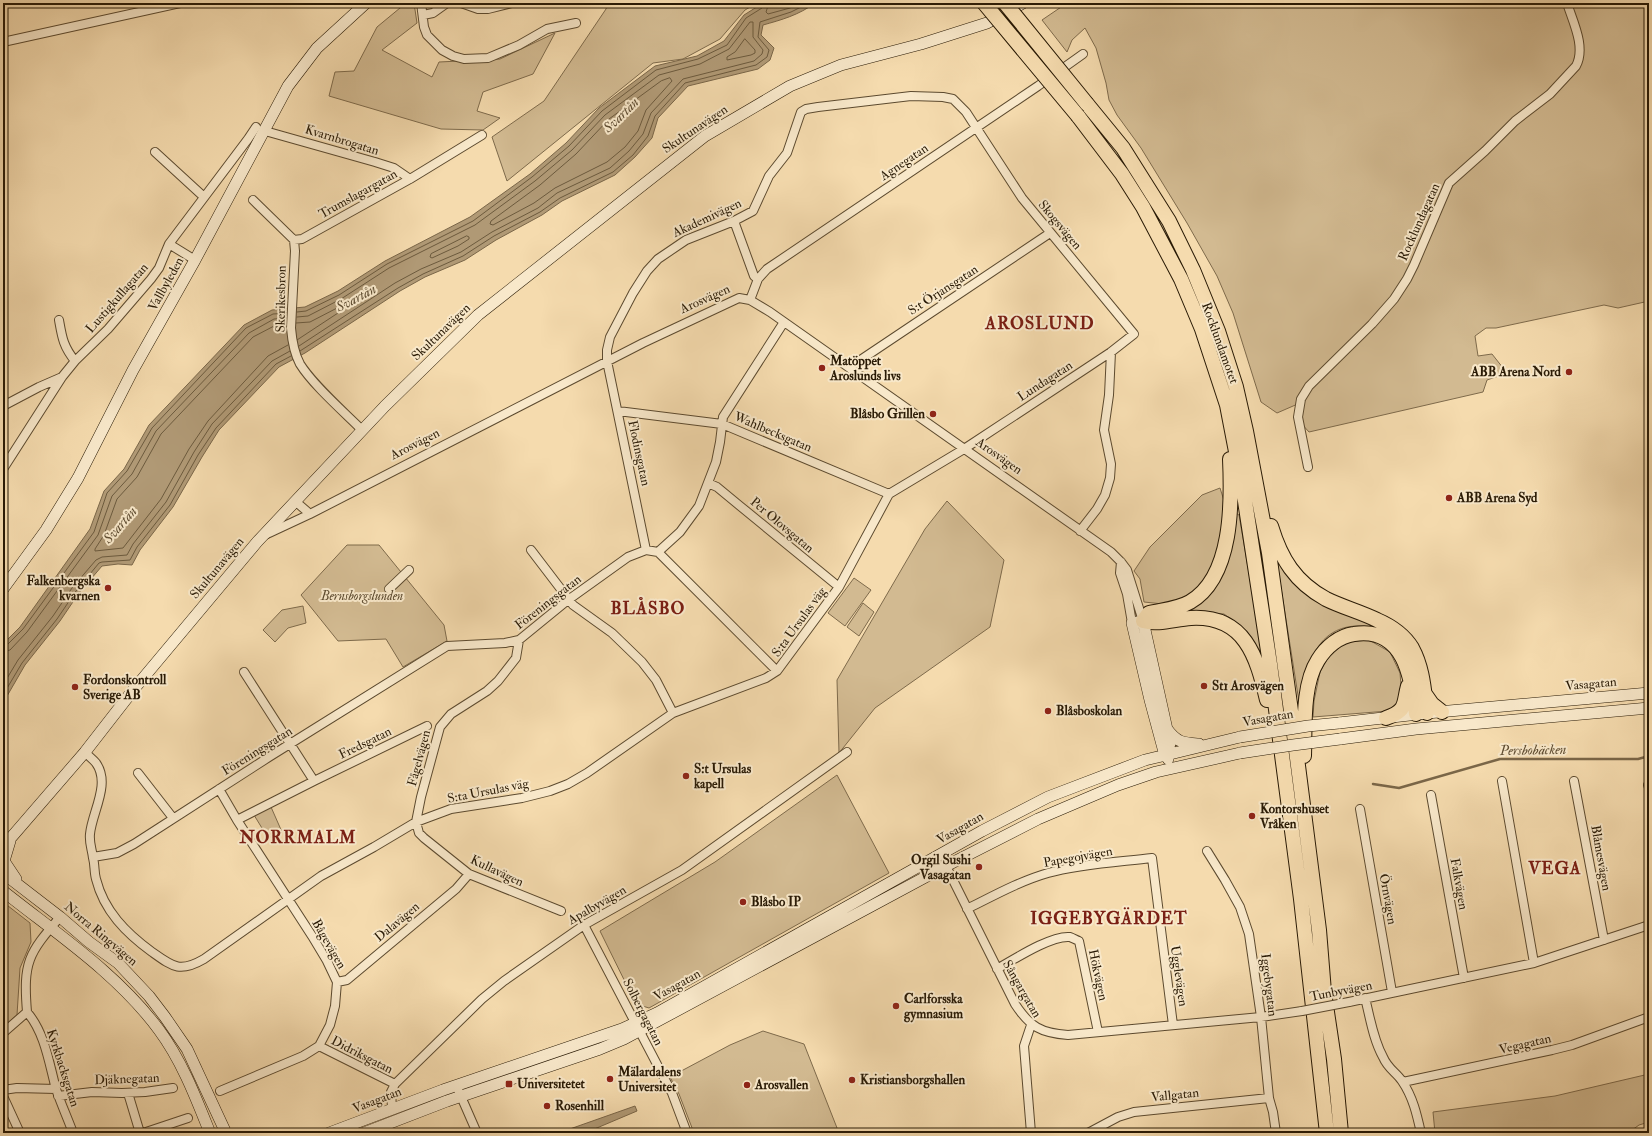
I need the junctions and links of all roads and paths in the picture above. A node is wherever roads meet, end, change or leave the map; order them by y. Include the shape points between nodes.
1 (180, 3) edge
2 (366, 3) edge
3 (421, 3) edge
4 (447, 3) edge
5 (461, 3) edge
6 (512, 3) edge
7 (984, 3) edge
8 (1005, 3) edge
9 (1023, 3) edge
10 (1567, 3) edge
11 (423, 15) junction
12 (576, 23) dead end
13 (3, 42) edge
14 (1083, 54) dead end
15 (976, 128) junction
16 (260, 129) junction
17 (482, 136) dead end
18 (155, 152) dead end
19 (410, 179) junction
20 (204, 196) junction
21 (253, 200) dead end
22 (734, 221) junction
23 (1050, 233) junction
24 (294, 240) junction
25 (169, 244) junction
26 (195, 260) junction
27 (758, 279) junction
28 (750, 300) junction
29 (59, 320) dead end
30 (784, 322) junction
31 (1132, 331) joint
32 (1111, 352) junction
33 (75, 361) junction
34 (608, 361) junction
35 (850, 367) junction
36 (62, 377) junction
37 (3, 406) edge
38 (618, 411) junction
39 (722, 424) junction
40 (362, 430) junction
41 (964, 449) junction
42 (1308, 467) dead end
43 (3, 469) edge
44 (708, 483) junction
45 (1260, 490) junction
46 (889, 494) junction
47 (1237, 494) junction
48 (296, 500) junction
49 (310, 514) junction
50 (1080, 531) junction
51 (261, 537) junction
52 (531, 550) dead end
53 (646, 550) junction
54 (658, 552) junction
55 (408, 570) dead end
56 (839, 587) junction
57 (3, 589) edge
58 (389, 589) dead end
59 (568, 600) junction
60 (1138, 622) junction
61 (519, 640) junction
62 (777, 671) junction
63 (244, 672) dead end
64 (1411, 680) junction
65 (1649, 693) edge
66 (1425, 694) junction
67 (1649, 708) edge
68 (1442, 712) junction
69 (673, 713) junction
70 (1422, 714) junction
71 (1386, 718) junction
72 (1156, 722) junction
73 (427, 726) dead end
74 (1167, 728) junction
75 (1429, 728) junction
76 (1416, 729) junction
77 (291, 744) junction
78 (1205, 745) junction
79 (85, 752) junction
80 (846, 752) dead end
81 (1167, 755) junction
82 (1282, 759) junction
83 (1145, 760) junction
84 (1170, 768) junction
85 (138, 773) dead end
86 (1299, 778) junction
87 (314, 781) junction
88 (1502, 781) dead end
89 (1574, 781) dead end
90 (219, 789) junction
91 (1431, 795) dead end
92 (1360, 809) dead end
93 (173, 818) junction
94 (237, 820) junction
95 (416, 822) junction
96 (7, 838) edge
97 (3, 847) edge
98 (1206, 850) dead end
99 (940, 855) junction
100 (93, 857) junction
101 (1152, 858) joint
102 (946, 866) junction
103 (3, 872) edge
104 (469, 874) junction
105 (20, 885) junction
106 (3, 891) edge
107 (288, 899) junction
108 (967, 909) junction
109 (561, 912) dead end
110 (60, 917) junction
111 (584, 925) junction
112 (1649, 925) edge
113 (50, 928) junction
114 (1604, 940) junction
115 (1534, 963) junction
116 (997, 970) junction
117 (1464, 978) junction
118 (336, 982) junction
119 (1392, 992) junction
120 (1365, 998) junction
121 (27, 1012) junction
122 (1261, 1017) junction
123 (1649, 1017) edge
124 (1031, 1025) junction
125 (1173, 1025) junction
126 (637, 1027) junction
127 (1098, 1032) junction
128 (3, 1033) edge
129 (319, 1046) junction
130 (1403, 1082) junction
131 (395, 1084) junction
132 (456, 1085) junction
133 (173, 1088) dead end
134 (3, 1090) edge
135 (220, 1091) dead end
136 (57, 1092) junction
137 (128, 1093) junction
138 (3, 1096) edge
139 (460, 1096) junction
140 (1269, 1098) junction
141 (392, 1108) junction
142 (188, 1118) dead end
143 (20, 1133) edge
144 (73, 1133) edge
145 (142, 1133) edge
146 (210, 1133) edge
147 (226, 1133) edge
148 (329, 1133) edge
149 (364, 1133) edge
150 (476, 1133) edge
151 (687, 1133) edge
152 (1031, 1133) edge
153 (1088, 1133) edge
154 (1276, 1133) edge
155 (1327, 1133) edge
156 (1341, 1133) edge
157 (1421, 1133) edge

1 - 13 street
2 - 16 street, Vallbyleden via 306,61
3 - 11 street
4 - 11 street via 433,13
5 - 6 street via 478,9
7 - 47 highway, bridge via 1078,116 1122,174 1178,272 1202,329 1227,405
8 - 45 highway, Rocklundamotet, bridge via 1123,148 1168,221 1218,331 1236,387
9 - 40 street, Skultunavägen via 987,23 821,72 790,86 705,136 478,316 424,366
10 - 42 street, Rocklundagatan via 1581,51 1576,66 1550,94 1515,121 1449,183 1414,265 1394,299 1308,386 1299,405 1298,417
11 - 12 street via 427,35 435,45 453,56 464,59 488,58 520,46 547,29
14 - 15 street, Agnegatan
15 - 22 street, Akademivägen via 962,107 953,99 943,97 911,96 806,109 801,112 787,154 770,176 753,210
15 - 23 street, Skogsvägen via 1022,198
15 - 27 street, Agnegatan via 767,269
16 - 19 street, Kvarnbrogatan via 394,168
16 - 20 street, Lustigkullagatan via 248,139
16 - 26 street, Vallbyleden
17 - 19 street, Trumslagargatan
18 - 20 street
19 - 24 street, Trumslagargatan via 308,237
20 - 25 street, Lustigkullagatan
21 - 24 street
22 - 27 street via 754,276
22 - 34 street, Akademivägen via 686,240 658,259 647,271 632,293 610,337
23 - 31 street, Skogsvägen
23 - 35 street, S:t Örjansgatan
24 - 40 street, Skerikesbron via 292,338 300,364
25 - 26 street
25 - 33 street, Lustigkullagatan via 159,268 151,279
26 - 57 street, Vallbyleden via 133,370 78,478 46,530
27 - 28 street, Agnegatan
28 - 30 street, Arosvägen
28 - 34 street, Arosvägen via 739,298
29 - 33 street via 64,345
30 - 35 street, Arosvägen
30 - 39 street via 723,417
31 - 32 street, Lundagatan via 1134,334
32 - 41 street, Lundagatan
32 - 50 street via 1104,430 1111,464 1110,478 1103,500
33 - 36 street, Lustigkullagatan
34 - 38 street, Flodinsgatan
34 - 49 street, Arosvägen
35 - 41 street, Arosvägen
36 - 37 street
36 - 43 street, Lustigkullagatan
38 - 39 street, Wahlbecksgatan
38 - 53 street, Flodinsgatan
39 - 44 street via 720,442
39 - 46 street, Wahlbecksgatan
40 - 48 street, Skultunavägen
41 - 46 street
41 - 50 street, Arosvägen
44 - 54 street via 692,517
44 - 56 street, Per Olovsgatan via 717,487
45 - 66 highway via 1276,542 1291,570 1309,588 1326,599 1384,623 1406,639 1419,664
45 - 86 highway
46 - 56 street, S:ta Ursulas väg
47 - 60 highway via 1217,571 1205,589 1189,603 1149,613
47 - 82 highway via 1270,664
48 - 49 street
48 - 51 street, Skultunavägen
49 - 51 street, Arosvägen
50 - 60 street, Arosvägen via 1111,552 1127,570
51 - 79 street, Skultunavägen
52 - 59 street
53 - 54 street
53 - 59 street, Föreningsgatan via 628,557
54 - 62 street
55 - 58 street
56 - 62 street, S:ta Ursulas väg
59 - 61 street, Föreningsgatan
59 - 69 street via 612,633 642,662 656,680
60 - 72 street, Arosvägen
60 - 74 street, Arosvägen
60 - 82 highway via 1209,618 1223,623 1239,634 1248,644 1256,663
61 - 77 street, Föreningsgatan via 446,646
61 - 95 street, Fågelvägen via 516,658 498,681 451,714 440,727
62 - 69 street, S:ta Ursulas väg via 766,678
63 - 77 street
64 - 70 highway
64 - 71 highway via 1407,687 1404,706 1396,714
64 - 86 highway via 1400,653 1386,638 1359,633 1331,644 1318,658 1310,681 1305,714 1304,761
65 - 68 street, Vasagatan
66 - 68 highway
66 - 70 highway
67 - 75 street, Vasagatan
68 - 70 street, Vasagatan
69 - 95 street, S:ta Ursulas väg via 568,784 522,798 451,809
70 - 71 street, Vasagatan
70 - 75 street
70 - 76 street
71 - 78 street, Vasagatan, bridge via 1288,729
72 - 81 street, Arosvägen
72 - 83 street via 1156,744
73 - 87 street, Fredsgatan
74 - 78 street via 1176,740
74 - 81 street, Arosvägen via 1170,743
75 - 76 street, Vasagatan
76 - 84 street, Vasagatan, bridge via 1293,745
77 - 87 street
77 - 90 street, Föreningsgatan
78 - 81 street, Vasagatan
79 - 96 street, Skultunavägen
79 - 100 street, S:ta Ursulas väg via 96,763 101,781 90,832 89,844
80 - 111 street, Apalbyvägen via 682,870
81 - 83 street, Vasagatan
81 - 84 street, Arosvägen
82 - 155 highway via 1301,899
83 - 99 street, Vasagatan via 1048,796
84 - 102 street, Vasagatan via 1118,785 1038,819
85 - 93 street
86 - 156 highway
87 - 94 street, Fredsgatan
88 - 115 street
89 - 114 street, Blåmesvägen
90 - 93 street, Föreningsgatan
90 - 94 street, Bågevägen
91 - 117 street, Falkvägen
92 - 119 street, Örnvägen
93 - 100 street, Föreningsgatan via 117,853
94 - 107 street, Bågevägen
95 - 104 street, Kullavägen via 419,833 424,838
95 - 107 street, S:ta Ursulas väg via 321,876
96 - 97 street, Skultunavägen
96 - 105 street via 4,861
98 - 122 street, Iggebygatan via 1225,880 1246,922 1253,951
99 - 102 street
99 - 126 street, Vasagatan via 657,1013
100 - 107 street, S:ta Ursulas väg via 99,889 117,921 127,933 174,967 184,968 204,959
101 - 108 street, Papegojvägen via 1049,873 1011,887
101 - 125 street, Ugglevägen
102 - 108 street, Sångargatan
102 - 126 street, Vasagatan
103 - 105 street, Norra Ringvägen
104 - 109 street, Kullavägen
104 - 118 street, Dalavägen via 456,889 346,980
105 - 110 street, Norra Ringvägen
106 - 113 street, Norra Ringvägen
107 - 118 street, Bågevägen via 327,961
108 - 116 street, Sångargatan
110 - 113 street
110 - 147 street, Norra Ringvägen via 88,942 118,963 149,996 189,1054
111 - 126 street, Solbergagatan
111 - 131 street, Apalbyvägen via 482,999
112 - 114 street, Tunbyvägen
113 - 121 street via 33,950 28,963
113 - 146 street, Norra Ringvägen via 110,977 147,1015 176,1056
114 - 115 street, Tunbyvägen
115 - 117 street, Tunbyvägen
116 - 124 street, Sångargatan via 1015,1004
116 - 127 street, Hökvägen via 1036,947 1071,937 1079,941
117 - 119 street, Tunbyvägen
118 - 129 street, Bågevägen via 335,1006 330,1025
119 - 120 street, Tunbyvägen
120 - 122 street, Tunbyvägen, bridge
120 - 130 street via 1382,1056
121 - 128 street
121 - 136 street, Kyrkbacksgatan via 39,1031
122 - 125 street, Tunbyvägen
122 - 140 street, Iggebygatan
123 - 130 street, Vegagatan via 1572,1045
124 - 127 street, Tunbyvägen via 1050,1034 1068,1036
124 - 152 street, Sångargatan via 1024,1046
125 - 127 street, Tunbyvägen
126 - 132 street, Vasagatan via 622,1029
126 - 139 street, Vasagatan via 600,1049
126 - 151 street, Solbergagatan via 672,1093
129 - 131 street, Didriksgatan
129 - 135 street via 303,1056
130 - 157 street via 1413,1102
131 - 141 street via 391,1092
132 - 139 street
132 - 141 street, Vasagatan
133 - 137 street, Djäknegatan
134 - 136 street, Djäknegatan via 17,1088
136 - 137 street, Djäknegatan
136 - 144 street, Kyrkbacksgatan
137 - 145 street
138 - 143 street
139 - 149 street, Vasagatan
139 - 150 street
140 - 153 street, Vallgatan via 1134,1112 1118,1117
140 - 154 street, Iggebygatan
141 - 148 street, Vasagatan
142 - 145 street

